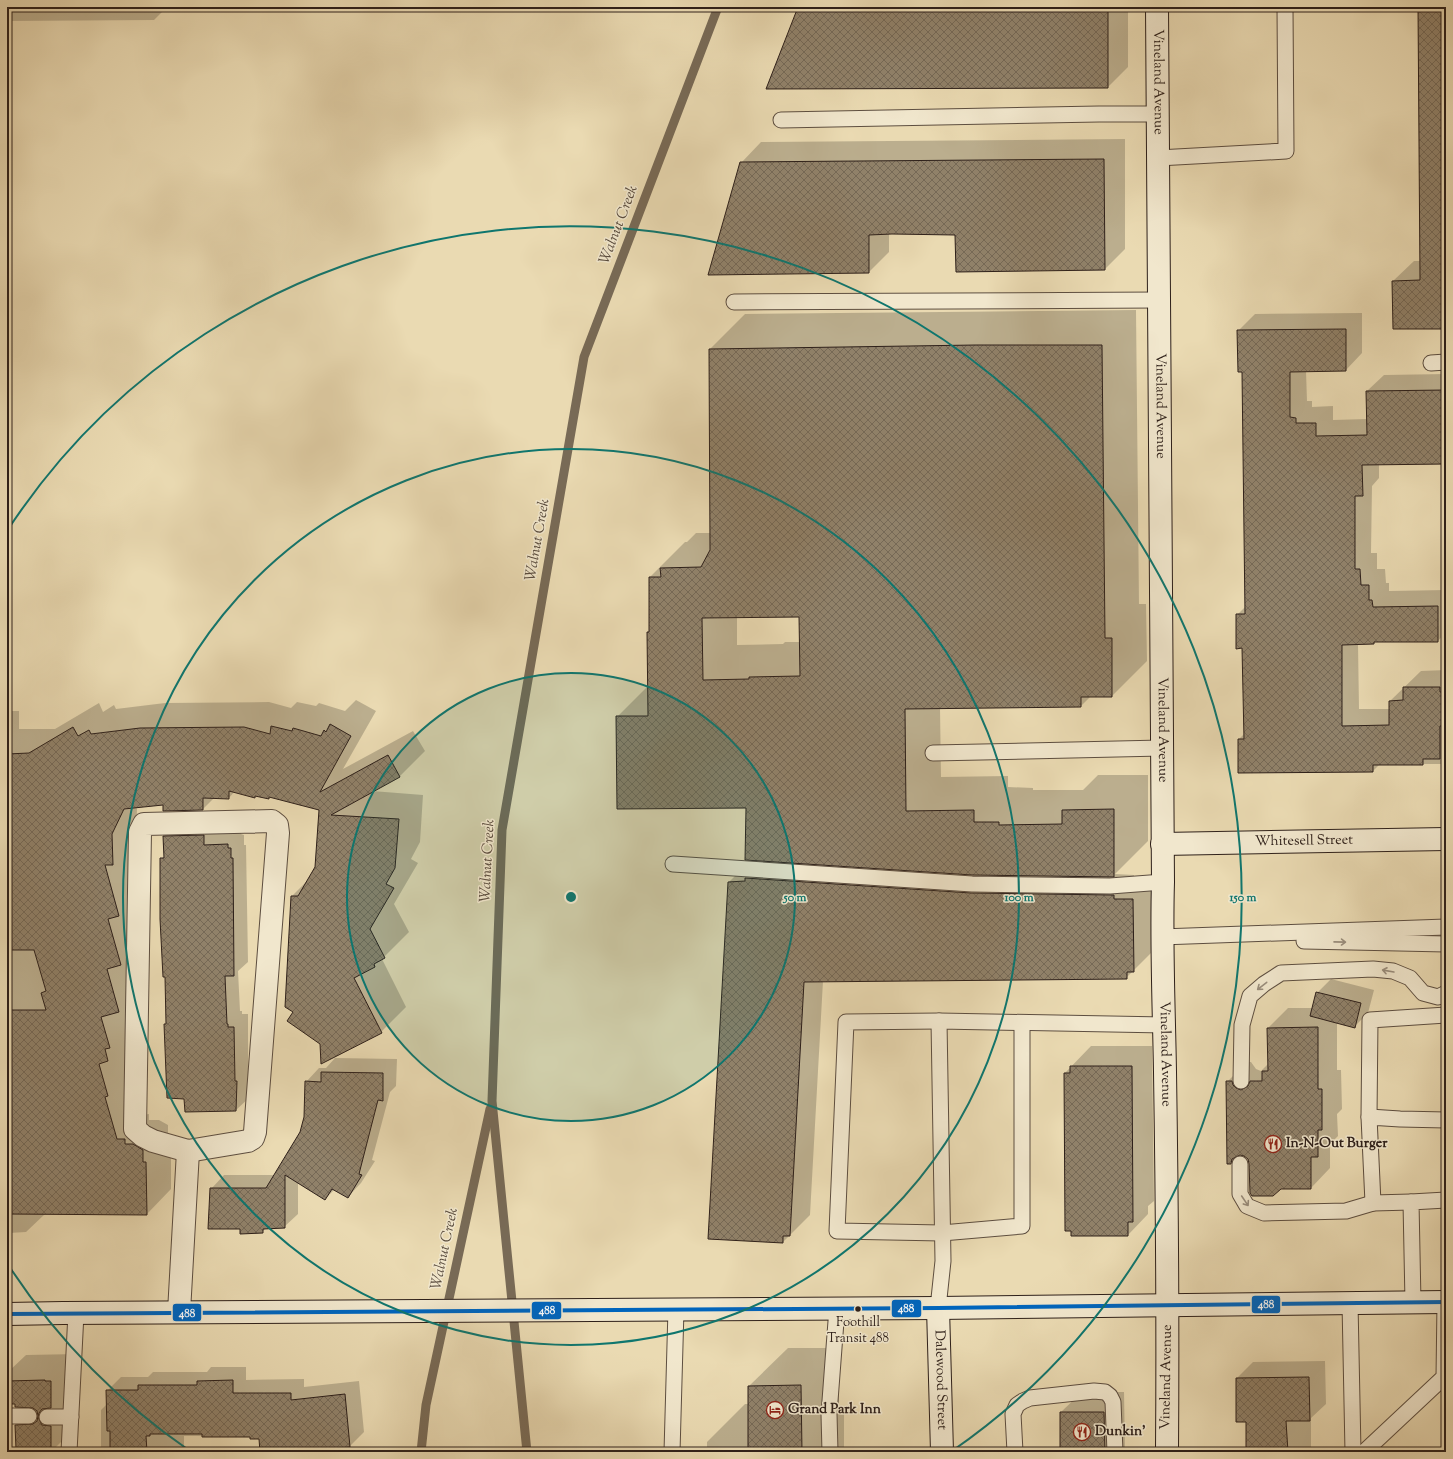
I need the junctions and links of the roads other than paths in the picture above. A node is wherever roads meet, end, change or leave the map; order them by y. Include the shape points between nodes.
1 (1157, 7) edge
2 (1285, 7) edge
3 (1158, 114) junction
4 (781, 120) dead end
5 (1158, 158) junction
6 (1159, 300) junction
7 (734, 302) dead end
8 (1446, 362) edge
9 (1431, 363) dead end
10 (1162, 748) junction
11 (933, 753) dead end
12 (1446, 839) edge
13 (1162, 844) junction
14 (674, 864) dead end
15 (1163, 882) junction
16 (1446, 927) edge
17 (1290, 932) junction
18 (1162, 937) junction
19 (1446, 944) edge
20 (1410, 978) junction
21 (1446, 993) edge
22 (1446, 1015) edge
23 (1429, 1016) junction
24 (939, 1021) junction
25 (1022, 1023) junction
26 (1165, 1025) junction
27 (1241, 1081) dead end
28 (1369, 1117) junction
29 (1446, 1120) edge
30 (188, 1150) junction
31 (1240, 1164) dead end
32 (1446, 1200) edge
33 (1411, 1202) junction
34 (1373, 1203) junction
35 (942, 1233) junction
36 (1413, 1302) junction
37 (1446, 1302) edge
38 (1350, 1303) junction
39 (1168, 1306) junction
40 (837, 1308) junction
41 (938, 1308) junction
42 (676, 1309) junction
43 (179, 1312) junction
44 (76, 1313) junction
45 (7, 1314) edge
46 (7, 1416) edge
47 (29, 1416) dead end
48 (48, 1416) dead end
49 (71, 1417) junction
50 (69, 1452) edge
51 (672, 1452) edge
52 (830, 1452) edge
53 (942, 1452) edge
54 (1015, 1452) edge
55 (1114, 1452) edge
56 (1167, 1452) edge
57 (1353, 1452) edge
58 (1364, 1452) edge

1 - 3 street, Vineland Avenue
2 - 5 lane via 1286,151
3 - 4 lane
3 - 5 street, Vineland Avenue
5 - 6 street, Vineland Avenue
6 - 7 lane
6 - 10 street, Vineland Avenue
8 - 9 lane
10 - 11 lane
10 - 13 street, Vineland Avenue
12 - 13 street, Whitesell Street
13 - 15 street, Vineland Avenue
14 - 15 lane via 972,884 1110,886
15 - 18 street, Vineland Avenue
16 - 17 lane
17 - 18 lane
17 -> 19 lane via 1305,942
18 - 26 street, Vineland Avenue
20 - 21 lane via 1423,993 1438,997
20 - 23 lane
20 -> 27 lane via 1393,971 1373,969 1281,973 1250,996 1242,1025
22 - 23 lane
23 - 28 lane via 1370,1020
24 - 25 lane
24 - 35 lane
24 - 35 lane via 846,1022 837,1231
25 - 26 lane
25 - 35 lane via 1022,1226
26 - 39 street, Vineland Avenue
28 - 29 lane
28 - 34 lane
30 - 30 street via 248,1141 253,1138 255,1132 278,833 277,826 272,821 144,824 140,832 135,1129 153,1141
30 - 43 street
31 -> 34 lane via 1240,1194 1247,1206 1264,1213 1346,1211
32 - 33 lane
33 - 34 lane
33 - 36 lane
35 - 41 lane via 943,1261
36 - 37 street
36 - 38 street
37 - 58 lane via 1444,1376
38 - 39 street
38 - 57 lane
39 - 41 street
39 - 56 street, Vineland Avenue
40 - 41 street
40 - 42 street
40 - 52 lane via 829,1414
41 - 53 street, Dalewood Street
42 - 43 street
42 - 51 lane
43 - 44 street
44 - 45 street
44 - 49 lane
46 - 47 lane
48 - 49 lane
49 - 50 lane
54 - 55 lane via 1013,1414 1017,1405 1030,1398 1094,1391 1105,1392 1113,1402

